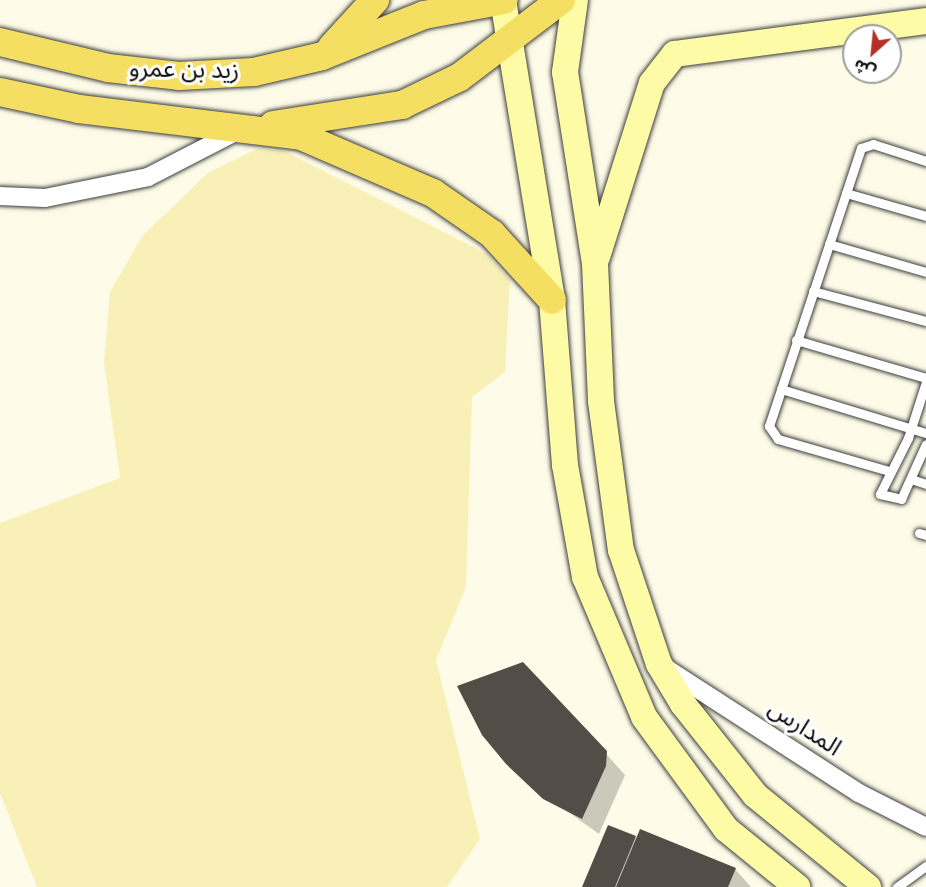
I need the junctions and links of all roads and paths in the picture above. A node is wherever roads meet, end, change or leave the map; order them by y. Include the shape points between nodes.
1 (375, 0) edge
2 (504, 0) edge
3 (561, 0) edge
4 (575, 0) edge
5 (926, 21) edge
6 (0, 42) edge
7 (507, 44) junction
8 (322, 56) junction
9 (0, 92) edge
10 (239, 130) junction
11 (926, 161) edge
12 (846, 193) junction
13 (0, 196) edge
14 (926, 216) edge
15 (829, 244) junction
16 (595, 263) junction
17 (926, 272) edge
18 (813, 291) junction
19 (552, 300) junction
20 (926, 321) edge
21 (796, 340) junction
22 (926, 380) edge
23 (781, 389) junction
24 (911, 428) junction
25 (926, 433) edge
26 (926, 444) edge
27 (889, 471) junction
28 (911, 478) junction
29 (926, 484) edge
30 (659, 664) junction
31 (926, 826) edge
32 (926, 866) edge
33 (797, 887) edge
34 (868, 887) edge
35 (897, 887) edge

1 - 8 main road
2 - 7 main road
2 - 8 main road, زيد بن عمرو via 424,15
3 - 7 main road
4 - 16 main road via 565,72
5 - 16 main road via 675,54 652,82
6 - 8 main road, زيد بن عمرو via 108,68 179,76 254,72
7 - 10 main road via 460,76 402,105
7 - 19 main road
9 - 10 main road via 79,109
10 - 13 street via 148,177 45,198
10 - 19 main road via 301,136 433,193 492,234
11 - 12 lane via 865,144
12 - 14 lane
12 - 15 lane
15 - 17 lane
15 - 18 lane
16 - 30 main road via 602,401 621,550
18 - 20 lane
18 - 21 lane
19 - 33 main road via 565,465 585,577 645,717 726,829
21 - 22 lane
21 - 23 lane
22 - 24 lane
23 - 24 lane
23 - 27 lane via 769,426 778,439
24 - 25 lane
24 - 27 lane
26 - 28 lane
27 - 28 lane via 879,491 896,500
28 - 29 lane
30 - 31 street, المدارس via 859,794
30 - 34 main road via 682,704 754,795
32 - 35 lane

